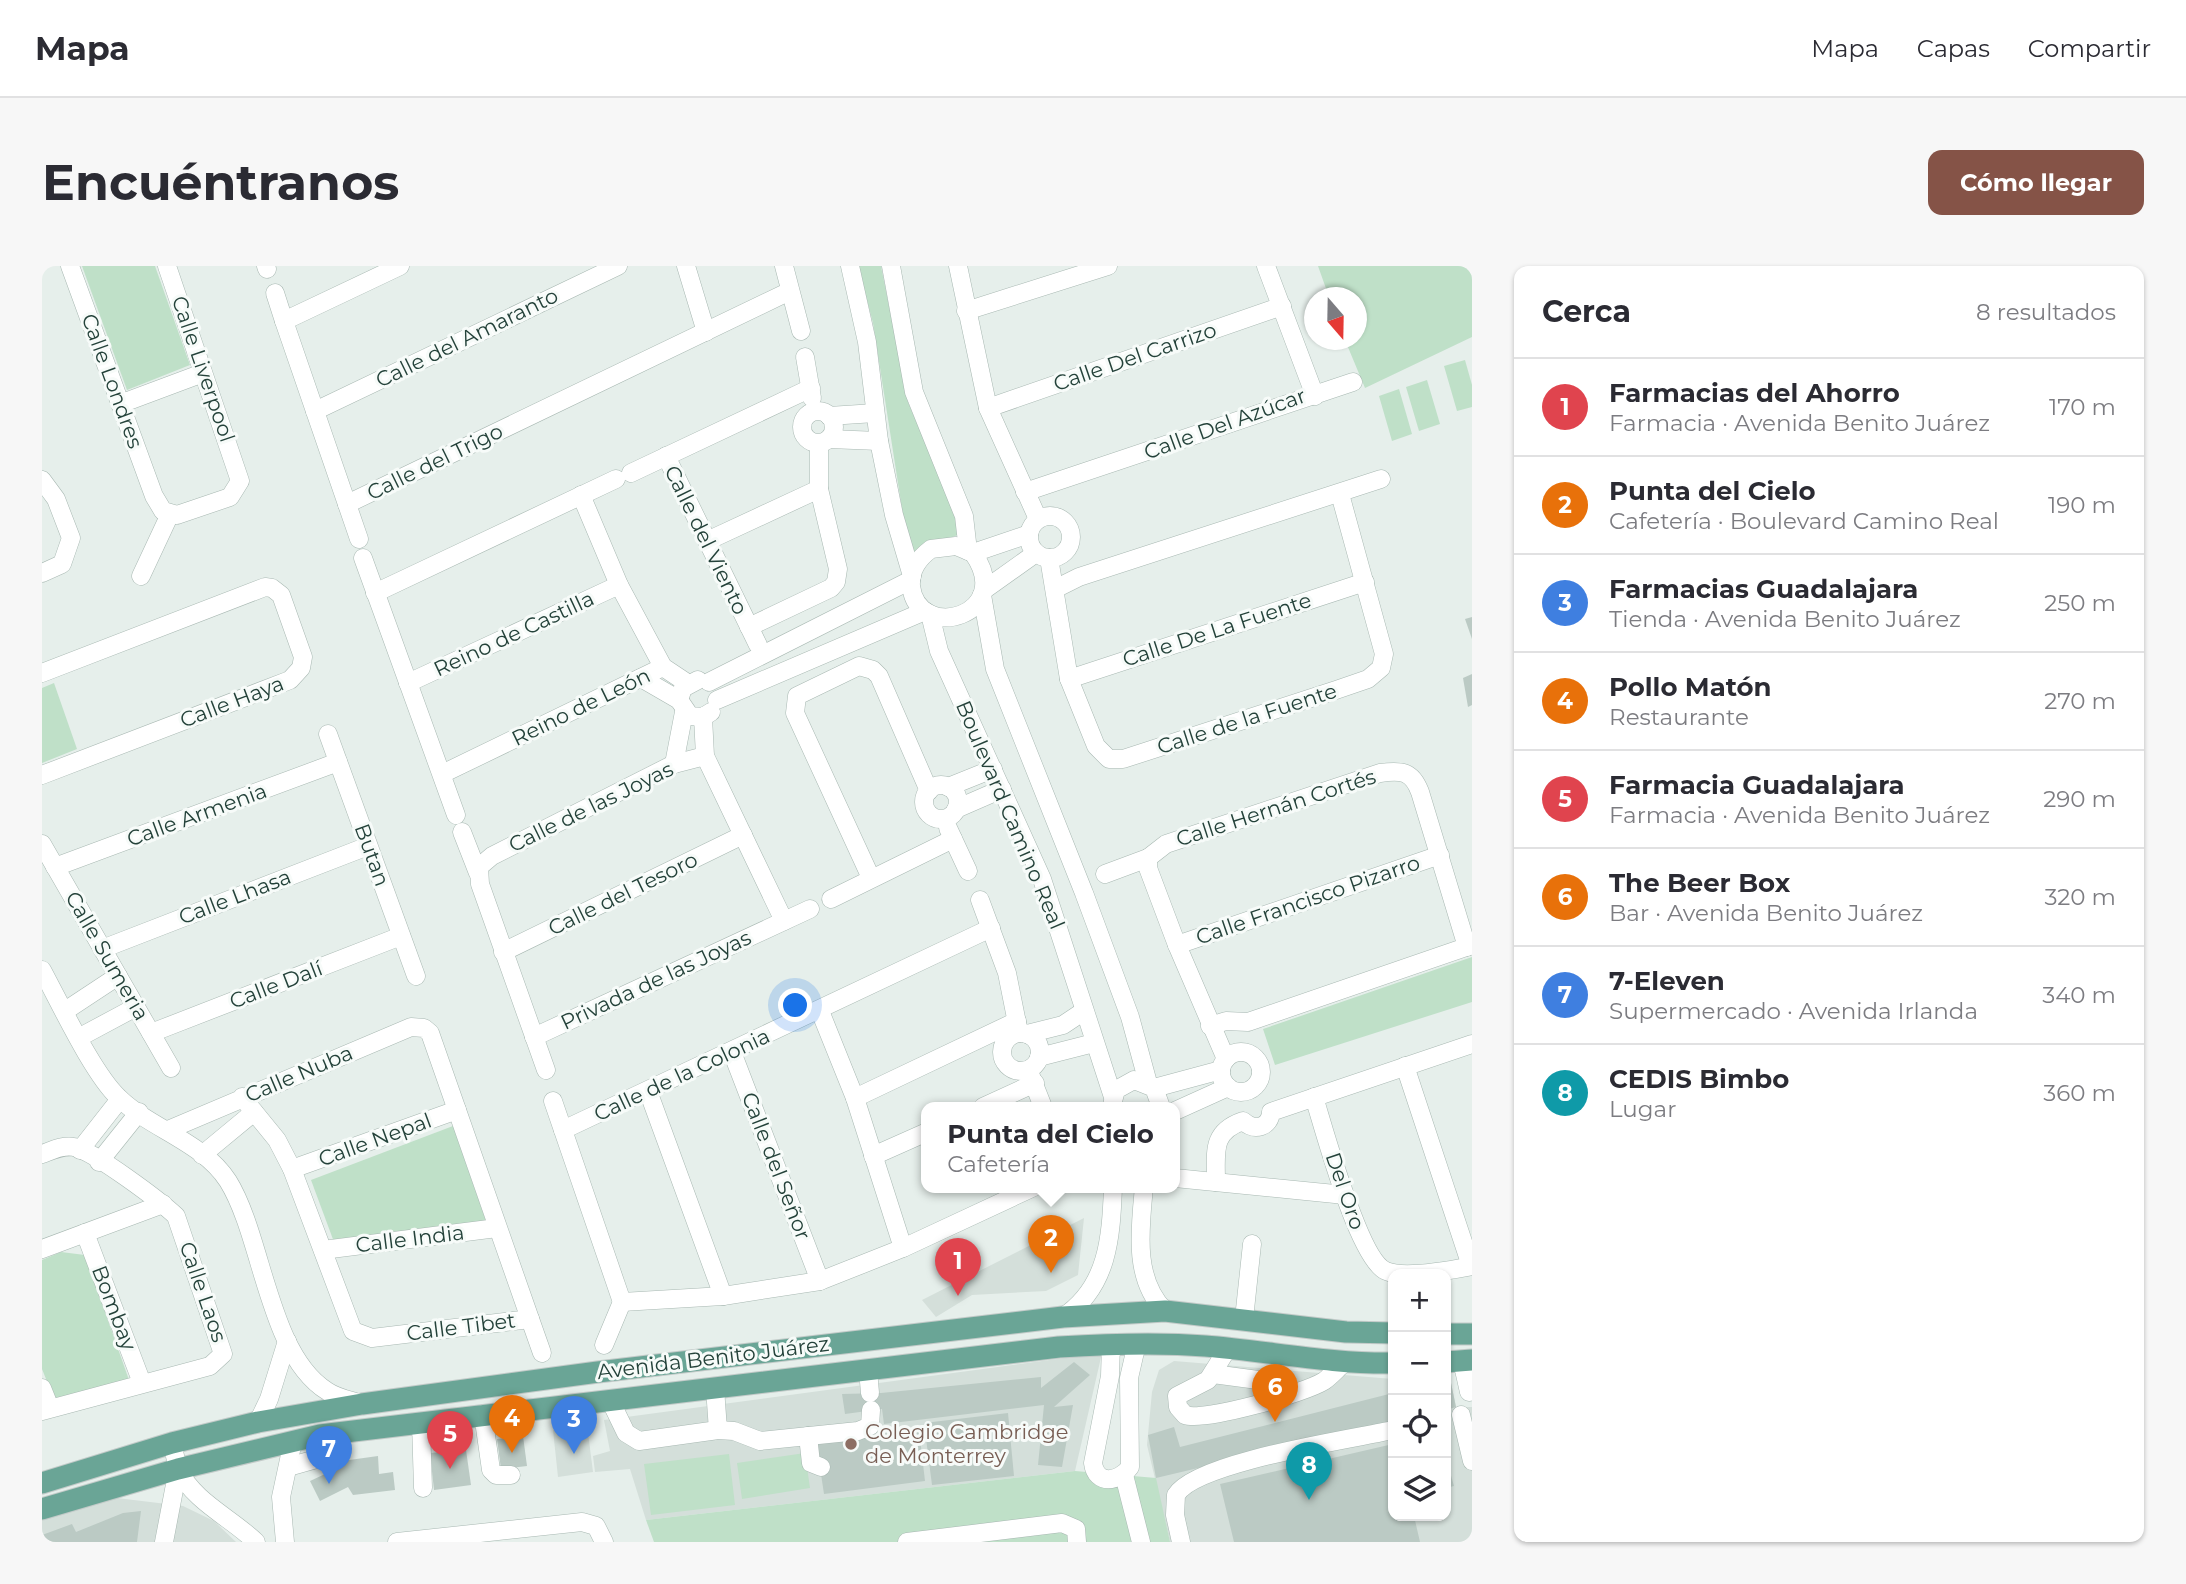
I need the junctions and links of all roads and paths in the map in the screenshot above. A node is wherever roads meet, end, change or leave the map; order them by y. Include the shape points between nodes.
1 (69, 266) edge
2 (167, 266) edge
3 (400, 266) edge
4 (618, 266) edge
5 (686, 266) edge
6 (784, 266) edge
7 (849, 266) edge
8 (891, 266) edge
9 (958, 266) edge
10 (1108, 266) edge
11 (1266, 266) edge
12 (790, 291) junction
13 (275, 293) dead end
14 (1282, 306) junction
15 (966, 311) junction
16 (284, 321) junction
17 (801, 331) dead end
18 (706, 332) junction
19 (805, 357) dead end
20 (203, 373) junction
21 (1353, 382) dead end
22 (811, 388) junction
23 (1315, 396) junction
24 (120, 404) junction
25 (988, 408) junction
26 (315, 411) junction
27 (875, 413) junction
28 (822, 414) junction
29 (824, 441) junction
30 (878, 441) junction
31 (666, 456) junction
32 (1381, 479) dead end
33 (42, 480) edge
34 (1049, 485) junction
35 (819, 489) junction
36 (1025, 492) junction
37 (1339, 494) junction
38 (581, 495) junction
39 (347, 504) junction
40 (170, 514) junction
41 (1040, 523) junction
42 (359, 538) dead end
43 (707, 541) junction
44 (1068, 549) junction
45 (971, 552) junction
46 (1043, 556) junction
47 (363, 558) dead end
48 (42, 573) edge
49 (141, 576) dead end
50 (1079, 577) junction
51 (911, 578) junction
52 (1365, 582) junction
53 (619, 584) junction
54 (1055, 589) junction
55 (375, 593) junction
56 (983, 593) junction
57 (928, 612) junction
58 (749, 627) junction
59 (758, 645) dead end
60 (663, 667) junction
61 (42, 673) edge
62 (641, 678) junction
63 (1069, 679) junction
64 (709, 682) junction
65 (408, 683) junction
66 (687, 683) junction
67 (717, 700) junction
68 (682, 706) junction
69 (703, 717) junction
70 (328, 734) dead end
71 (705, 757) junction
72 (338, 762) junction
73 (674, 764) junction
74 (993, 769) junction
75 (442, 774) junction
76 (42, 775) edge
77 (948, 787) junction
78 (1002, 789) junction
79 (929, 791) junction
80 (950, 814) junction
81 (743, 835) junction
82 (953, 839) junction
83 (42, 844) edge
84 (368, 846) junction
85 (1440, 855) junction
86 (1148, 858) junction
87 (55, 867) junction
88 (968, 871) dead end
89 (478, 873) junction
90 (1105, 874) dead end
91 (871, 878) junction
92 (831, 899) dead end
93 (980, 900) dead end
94 (810, 909) dead end
95 (784, 921) junction
96 (991, 928) junction
97 (401, 936) junction
98 (1177, 945) junction
99 (1470, 946) edge
100 (102, 949) junction
101 (503, 952) junction
102 (42, 970) edge
103 (118, 976) junction
104 (416, 976) dead end
105 (136, 1007) junction
106 (820, 1010) junction
107 (65, 1011) junction
108 (1084, 1011) junction
109 (1248, 1023) junction
110 (1210, 1026) junction
111 (1021, 1029) junction
112 (151, 1033) junction
113 (430, 1033) joint
114 (534, 1037) junction
115 (80, 1038) junction
116 (1094, 1043) junction
117 (1472, 1044) edge
118 (732, 1052) junction
119 (1245, 1053) junction
120 (1224, 1065) junction
121 (1405, 1066) junction
122 (171, 1068) dead end
123 (546, 1070) dead end
124 (1034, 1070) junction
125 (1258, 1084) junction
126 (1151, 1085) junction
127 (1231, 1089) junction
128 (648, 1091) junction
129 (242, 1097) junction
130 (1314, 1097) junction
131 (855, 1098) junction
132 (120, 1099) junction
133 (554, 1101) dead end
134 (990, 1102) edge
135 (1042, 1102) edge
136 (1112, 1102) edge
137 (1159, 1102) edge
138 (1180, 1109) edge
139 (457, 1110) junction
140 (139, 1112) junction
141 (254, 1112) junction
142 (1271, 1112) junction
143 (1243, 1121) junction
144 (168, 1130) junction
145 (563, 1130) junction
146 (921, 1135) edge
147 (72, 1148) junction
148 (42, 1154) edge
149 (202, 1155) junction
150 (873, 1156) junction
151 (99, 1162) junction
152 (292, 1170) junction
153 (1180, 1178) edge
154 (1216, 1182) junction
155 (1021, 1193) edge
156 (1112, 1193) edge
157 (1144, 1193) edge
158 (1345, 1195) junction
159 (163, 1204) junction
160 (498, 1228) junction
161 (85, 1233) junction
162 (1252, 1244) dead end
163 (903, 1248) junction
164 (42, 1249) edge
165 (323, 1250) junction
166 (1472, 1266) edge
167 (820, 1281) junction
168 (723, 1296) junction
169 (622, 1302) junction
170 (1165, 1311) junction
171 (1209, 1316) junction
172 (1063, 1317) junction
173 (530, 1319) junction
174 (1244, 1319) junction
175 (1388, 1333) edge
176 (1451, 1334) edge
177 (1472, 1334) edge
178 (287, 1341) junction
179 (1137, 1343) junction
180 (1111, 1344) junction
181 (604, 1345) dead end
182 (1204, 1346) junction
183 (1228, 1348) junction
184 (542, 1353) dead end
185 (1460, 1361) edge
186 (1344, 1363) junction
187 (1388, 1363) edge
188 (868, 1370) junction
189 (1213, 1374) junction
190 (1273, 1382) dead end
191 (142, 1383) junction
192 (42, 1388) edge
193 (715, 1388) junction
194 (1469, 1392) dead end
195 (610, 1400) junction
196 (362, 1404) junction
197 (46, 1410) edge
198 (483, 1414) junction
199 (1460, 1415) edge
200 (258, 1422) junction
201 (421, 1423) junction
202 (719, 1430) junction
203 (1388, 1431) edge
204 (320, 1435) junction
205 (808, 1436) junction
206 (293, 1441) junction
207 (172, 1443) junction
208 (334, 1454) dead end
209 (1472, 1461) edge
210 (288, 1467) junction
211 (821, 1468) dead end
212 (178, 1469) junction
213 (512, 1475) dead end
214 (1124, 1475) junction
215 (42, 1483) edge
216 (423, 1488) dead end
217 (42, 1509) edge
218 (603, 1539) edge
219 (1082, 1539) edge
220 (164, 1542) edge
221 (256, 1542) edge
222 (285, 1542) edge
223 (397, 1542) edge
224 (906, 1542) edge
225 (1141, 1542) edge
226 (1181, 1542) edge

1 - 24 street, Calle Londres
2 - 20 street, Calle Liverpool
3 - 16 street
4 - 26 street, Calle del Amaranto
5 - 18 street
6 - 12 street
7 - 27 street via 867,342
8 - 45 street via 914,392 964,516
9 - 15 street
10 - 15 street
11 - 14 street, Calle Del Azúcar
12 - 17 street
12 - 18 street, Calle del Trigo
13 - 16 street, Calle del Trigo
14 - 23 street, Calle Del Azúcar
14 - 25 street, Calle Del Carrizo
15 - 25 street
16 - 26 street, Calle del Trigo
18 - 39 street, Calle del Trigo
19 - 22 street, Calle del Viento
20 - 24 street
20 - 40 street, Calle Liverpool via 240,481 230,497
21 - 23 street
22 - 28 street, Calle del Viento
22 - 31 street, Calle del Viento
23 - 34 street, Calle Del Azúcar
24 - 40 street, Calle Londres via 154,496
25 - 36 street
26 - 39 street, Calle del Trigo
27 - 28 street
27 - 30 street
28 - 29 street, Calle del Viento via 834,430
28 - 29 street, Calle del Viento via 806,416 801,426 804,437
29 - 30 street
29 - 35 street, Calle del Viento
30 - 51 street
31 - 38 street
31 - 43 street, Calle del Viento
32 - 37 street
33 - 48 street via 56,499 71,538 62,564
34 - 36 street, Calle Del Azúcar
34 - 41 street
35 - 43 street
35 - 58 street, Calle del Viento via 838,569 836,582
36 - 41 street
37 - 50 street
37 - 52 street, Calle de la Fuente
38 - 53 street, Reino de León
38 - 55 street
39 - 42 street
40 - 49 street
41 - 44 street via 1070,529
41 - 45 street
41 - 46 street
43 - 58 street, Calle del Viento
44 - 46 street
44 - 50 street
45 - 51 street via 956,546 931,549 921,557
45 - 56 street via 984,572
46 - 54 street
46 - 56 street
47 - 55 street
50 - 54 street
51 - 57 street via 914,597
51 - 64 street
52 - 63 street, Calle De La Fuente
52 - 63 street, Calle de la Fuente via 1384,662 1368,679 1114,760 1096,746
53 - 60 street, Reino de León
53 - 65 street, Reino de Castilla
54 - 63 street, Calle de la Fuente
55 - 65 street
56 - 57 street via 976,606 954,618
56 - 126 street, Boulevard Camino Real via 995,669 1130,1017
57 - 67 street
57 - 74 street, Boulevard Camino Real via 939,651
58 - 59 street
60 - 62 street, Reino de León
60 - 66 street
61 - 76 street, Calle Haya via 265,587 281,595 303,657 301,668 290,680
62 - 68 street
62 - 75 street, Reino de León
64 - 66 street
64 - 67 street
65 - 75 street
66 - 68 street
67 - 69 street via 713,711
68 - 69 street
68 - 73 street
69 - 71 street
70 - 72 street, Butan
71 - 73 street, Calle de las Joyas
71 - 81 street
72 - 84 street, Butan
72 - 87 street, Calle Armenia
73 - 89 street, Calle de las Joyas via 492,856
74 - 77 street
74 - 78 street, Boulevard Camino Real
75 - 89 street
77 - 79 street
77 - 80 street via 957,799
78 - 80 street
78 - 108 street, Boulevard Camino Real via 1042,879
79 - 80 street via 924,800 926,810 933,817
79 - 91 street via 873,670 859,666 797,696 795,713
80 - 82 street
81 - 95 street
81 - 101 street, Calle del Tesoro
82 - 88 street
82 - 91 street
83 - 87 street, Calle Sumeria
84 - 97 street, Butan
84 - 100 street, Calle Lhasa
85 - 86 street, Calle Hernán Cortés via 1414,776 1394,771 1166,844
85 - 98 street, Calle Francisco Pizarro
85 - 99 street, Calle Hernán Cortés
86 - 90 street
86 - 98 street
87 - 100 street, Calle Sumeria
89 - 101 street
91 - 92 street
93 - 96 street
94 - 95 street, Privada de las Joyas
95 - 114 street, Privada de las Joyas
96 - 106 street, Calle de la Colonia
96 - 111 street
97 - 104 street, Butan
97 - 112 street, Calle Dalí
98 - 110 street
99 - 109 street, Calle Hernán Cortés
100 - 103 street, Calle Sumeria
101 - 114 street
102 - 107 street
103 - 105 street, Calle Sumeria
103 - 107 street
105 - 112 street, Calle Sumeria
105 - 115 street
106 - 118 street, Calle de la Colonia
106 - 131 street
107 - 115 street
108 - 111 street via 1063,1025
108 - 116 street, Boulevard Camino Real
109 - 110 street, Calle Hernán Cortés via 1226,1021
109 - 119 street via 1243,1036
110 - 120 street
111 - 124 street via 1039,1046
111 - 124 street via 1005,1042 1004,1059 1011,1068
111 - 131 street
112 - 122 street, Calle Sumeria
113 - 129 street, Calle Nuba via 411,1027
113 - 139 street, Calle Tibet
114 - 123 street, Privada de las Joyas
115 - 132 street
116 - 124 street
116 - 136 street, Boulevard Camino Real
117 - 121 street
118 - 128 street, Calle de la Colonia
118 - 167 street, Calle del Señor
119 - 120 street
119 - 125 street via 1260,1065
120 - 126 street
120 - 127 street
121 - 130 street
121 - 166 street
124 - 134 street
124 - 135 street
125 - 127 street via 1247,1091
125 - 142 street
126 - 136 street via 1127,1082
126 - 137 street, Boulevard Camino Real
127 - 138 street
127 - 143 street
128 - 145 street, Calle de la Colonia
128 - 168 street
129 - 141 street, Calle Tibet
129 - 144 street, Calle Nuba
130 - 142 street
130 - 158 street, Del Oro
131 - 150 street
132 - 140 street
132 - 147 street
133 - 145 street
139 - 152 street, Calle Nepal
139 - 160 street, Calle Tibet
140 - 144 street
140 - 151 street
141 - 149 street, Calle Nuba
141 - 152 street, Calle Tibet
142 - 143 street via 1261,1127
143 - 154 street via 1228,1126 1219,1140
144 - 149 street
145 - 169 street
146 - 150 street
147 - 148 street
147 - 151 street, Calle Laos
149 - 178 street via 223,1174 233,1191
150 - 163 street
151 - 159 street, Calle Laos
152 - 165 street, Calle Tibet
153 - 154 street
154 - 158 street
155 - 163 street
156 - 172 street via 1101,1274 1088,1297
157 - 170 street via 1143,1270 1155,1301
158 - 166 street, Del Oro via 1373,1261 1384,1271 1432,1272
159 - 161 street
159 - 191 street, Calle Laos via 177,1216 223,1354 210,1366
160 - 165 street, Calle India
160 - 173 street, Calle Tibet
161 - 164 street
161 - 191 street, Bombay
162 - 174 street
163 - 167 street
165 - 173 street, Calle Tibet via 353,1331 362,1336
167 - 168 street
168 - 169 street
169 - 181 street
170 - 171 main road, Avenida Benito Juárez
170 - 172 main road, Avenida Benito Juárez
171 - 174 main road, Avenida Benito Juárez
171 - 182 main road
172 - 196 main road, Avenida Benito Juárez
173 - 184 street
174 - 175 main road, Avenida Benito Juárez
176 - 177 main road
178 - 196 street via 327,1391
178 - 200 street
179 - 180 main road, Avenida Benito Juárez
179 - 182 main road, Avenida Benito Juárez
179 - 214 street via 1129,1378 1130,1467
180 - 188 main road, Avenida Benito Juárez
180 - 214 street via 1110,1376 1093,1463 1103,1480
182 - 183 main road, Avenida Benito Juárez
183 - 186 main road, Avenida Benito Juárez
183 - 189 street
185 - 194 street
186 - 187 main road, Avenida Benito Juárez
186 - 189 street via 1324,1381 1287,1396 1209,1415 1185,1415 1177,1396
188 - 193 main road, Avenida Benito Juárez
188 - 205 street via 872,1422 864,1429
189 - 190 street
191 - 197 street, Calle Laos
192 - 197 street
193 - 195 main road, Avenida Benito Juárez
193 - 202 street
195 - 198 main road, Avenida Benito Juárez
195 - 202 street via 626,1433 639,1441
196 - 200 main road, Avenida Benito Juárez
196 - 204 main road via 354,1416
198 - 201 main road, Avenida Benito Juárez
198 - 213 street via 491,1471
199 - 209 street
200 - 207 main road, Avenida Benito Juárez
201 - 204 main road, Avenida Benito Juárez
201 - 216 street
202 - 205 street via 734,1431 754,1441
203 - 226 street via 1232,1465 1192,1480 1176,1494
204 - 206 main road, Avenida Benito Juárez
205 - 211 street via 811,1463
206 - 210 street
206 - 212 main road, Avenida Benito Juárez
207 - 212 street
207 - 215 main road, Avenida Benito Juárez
208 - 210 street
210 - 222 street via 281,1497
212 - 217 main road, Avenida Benito Juárez
212 - 220 street
212 - 221 street via 193,1492
214 - 225 street
218 - 223 street via 596,1526 582,1522
219 - 224 street via 1076,1529 1062,1523

